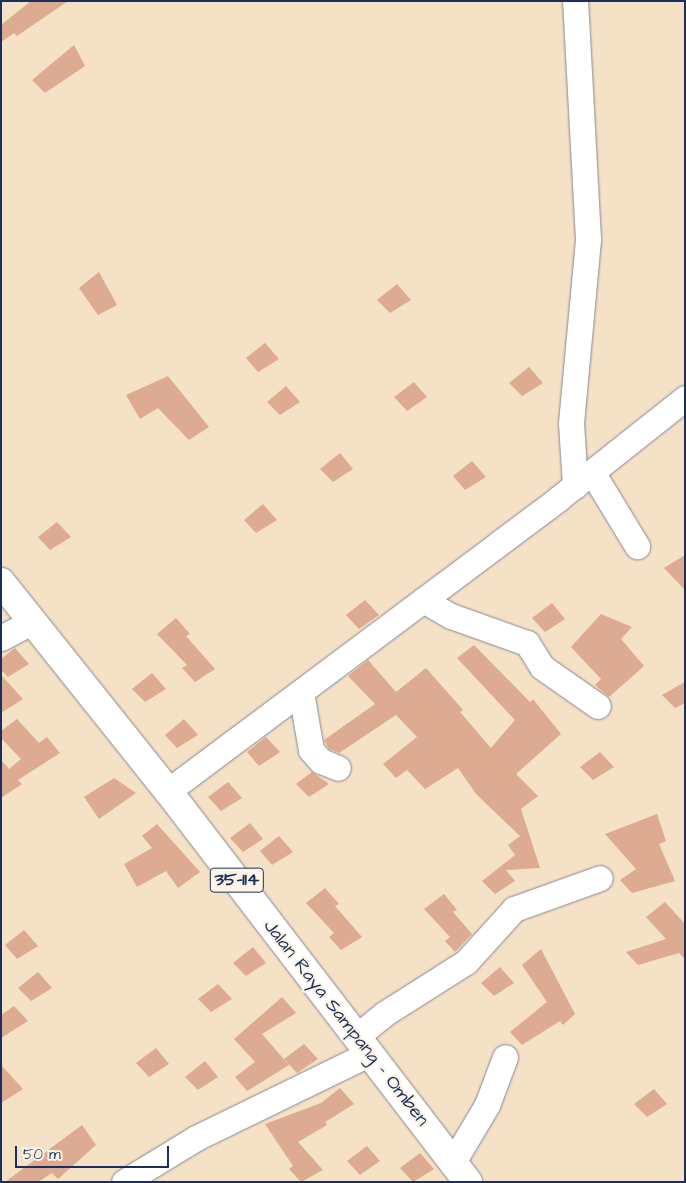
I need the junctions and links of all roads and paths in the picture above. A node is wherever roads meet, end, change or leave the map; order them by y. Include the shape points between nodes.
1 (575, 1) edge
2 (685, 398) edge
3 (583, 479) junction
4 (637, 546) dead end
5 (1, 582) edge
6 (423, 600) junction
7 (31, 622) junction
8 (1, 638) edge
9 (301, 692) junction
10 (598, 706) dead end
11 (338, 768) dead end
12 (168, 792) junction
13 (600, 878) dead end
14 (364, 1044) junction
15 (505, 1057) dead end
16 (461, 1172) edge
17 (124, 1182) edge

1 - 3 street via 588,240 571,423
2 - 3 street
3 - 4 street
3 - 6 street
5 - 7 main road, Jalan Raya Sampang - Omben / 35-114
6 - 9 street
6 - 10 street via 451,616 526,643 542,667
7 - 8 street
7 - 12 main road, Jalan Raya Sampang - Omben / 35-114
9 - 11 street via 311,750 321,761
9 - 12 street
12 - 14 main road, Jalan Raya Sampang - Omben / 35-114
13 - 14 street via 514,910 466,962 392,1009
14 - 16 main road, Jalan Raya Sampang - Omben / 35-114
14 - 17 street
15 - 16 street

